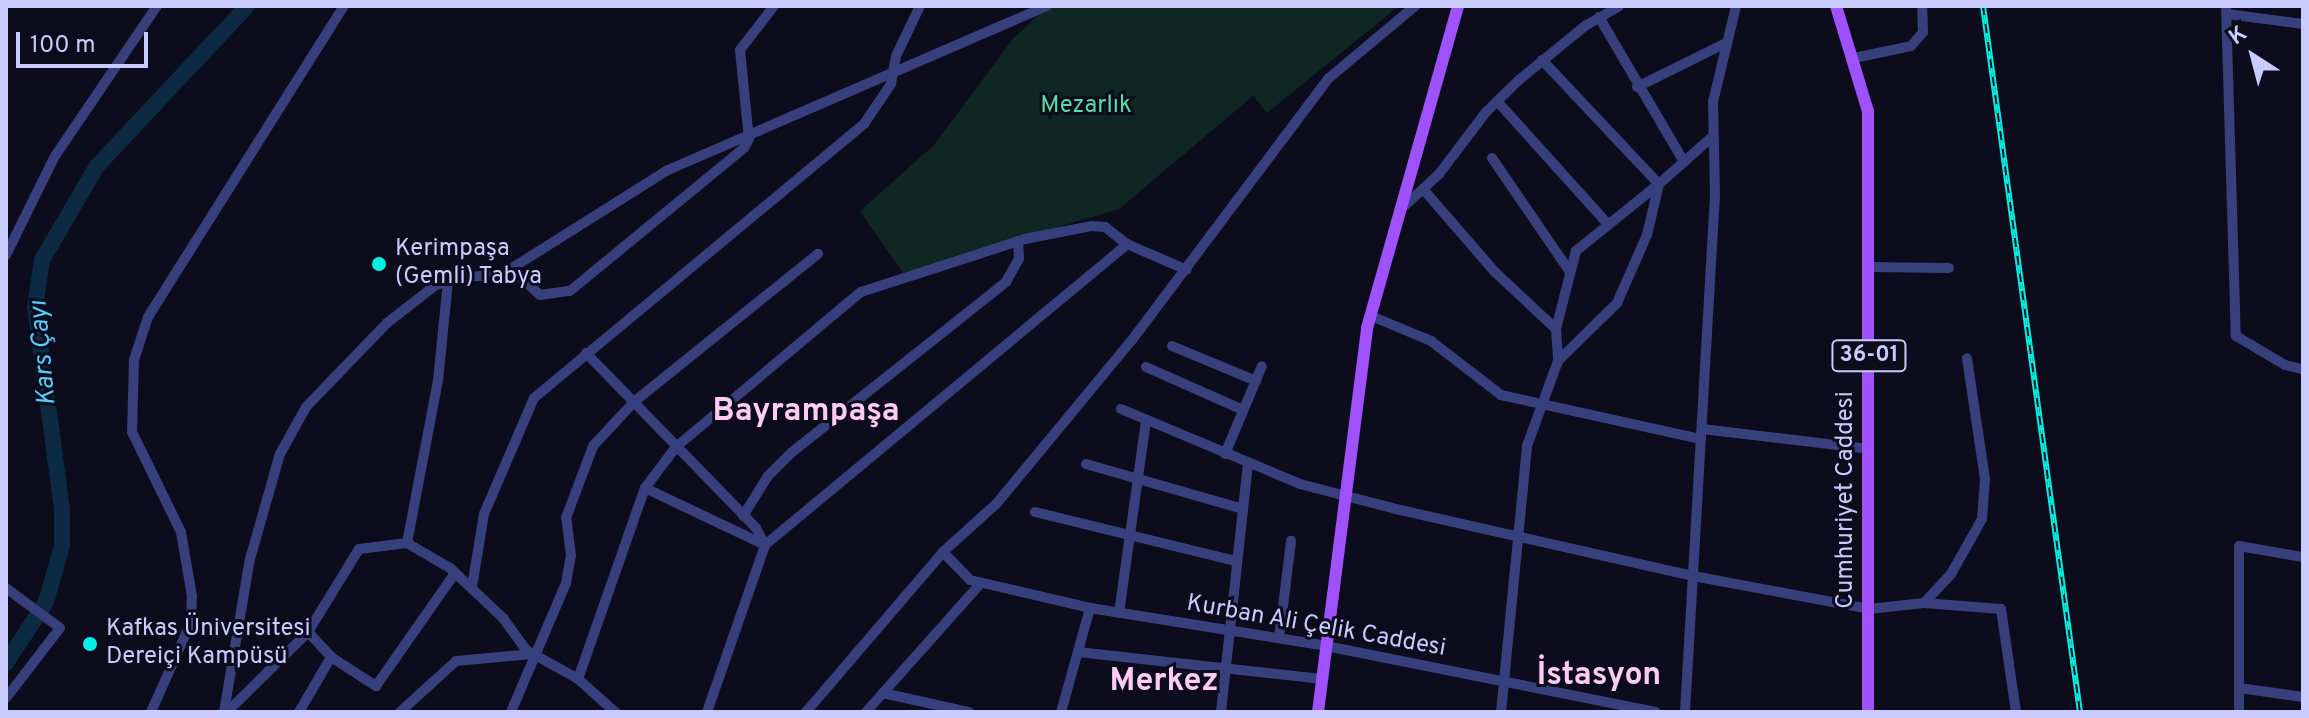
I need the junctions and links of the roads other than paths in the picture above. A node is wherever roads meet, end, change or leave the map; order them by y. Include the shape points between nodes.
1 (157, 6) edge
2 (344, 6) edge
3 (774, 6) edge
4 (920, 6) edge
5 (1047, 6) edge
6 (1415, 6) edge
7 (1458, 6) edge
8 (1619, 6) edge
9 (1736, 6) edge
10 (1836, 6) edge
11 (1922, 6) edge
12 (2227, 10) edge
13 (1599, 17) junction
14 (2303, 24) edge
15 (1726, 43) junction
16 (1854, 58) junction
17 (1542, 60) junction
18 (894, 70) junction
19 (1637, 87) junction
20 (1497, 101) junction
21 (1713, 136) junction
22 (749, 139) junction
23 (1492, 158) dead end
24 (1684, 162) junction
25 (1659, 184) junction
26 (1423, 189) junction
27 (1400, 210) junction
28 (1607, 223) junction
29 (1018, 241) junction
30 (1127, 244) junction
31 (818, 254) dead end
32 (6, 255) edge
33 (1869, 267) junction
34 (1949, 268) dead end
35 (512, 269) junction
36 (1568, 269) junction
37 (1187, 270) junction
38 (448, 280) junction
39 (1371, 316) junction
40 (1556, 329) junction
41 (1172, 346) dead end
42 (586, 353) junction
43 (1967, 358) dead end
44 (1558, 361) junction
45 (1262, 366) dead end
46 (1146, 367) dead end
47 (2303, 369) edge
48 (1256, 381) junction
49 (635, 401) junction
50 (1542, 404) junction
51 (1121, 409) dead end
52 (1243, 410) junction
53 (1146, 420) junction
54 (1701, 434) junction
55 (676, 447) junction
56 (1869, 449) junction
57 (1225, 454) junction
58 (1248, 463) junction
59 (1086, 464) dead end
60 (1138, 478) junction
61 (645, 488) junction
62 (1343, 496) junction
63 (1243, 509) junction
64 (1035, 512) dead end
65 (743, 516) junction
66 (1519, 534) junction
67 (1130, 536) junction
68 (1291, 541) dead end
69 (407, 543) junction
70 (765, 545) junction
71 (943, 552) junction
72 (2303, 557) edge
73 (1236, 561) junction
74 (455, 573) junction
75 (1693, 576) junction
76 (976, 581) junction
77 (472, 587) junction
78 (6, 588) edge
79 (1924, 603) junction
80 (1090, 608) junction
81 (1869, 609) junction
82 (1119, 613) junction
83 (1228, 630) junction
84 (308, 632) junction
85 (1279, 638) junction
86 (1326, 646) junction
87 (1078, 652) junction
88 (534, 654) junction
89 (331, 657) junction
90 (1226, 666) junction
91 (578, 679) junction
92 (1322, 679) junction
93 (1502, 682) junction
94 (2239, 688) junction
95 (883, 693) junction
96 (2303, 697) edge
97 (6, 698) edge
98 (151, 712) edge
99 (225, 712) edge
100 (299, 712) edge
101 (400, 712) edge
102 (511, 712) edge
103 (615, 712) edge
104 (707, 712) edge
105 (806, 712) edge
106 (866, 712) edge
107 (969, 712) edge
108 (1061, 712) edge
109 (1221, 712) edge
110 (1318, 712) edge
111 (1501, 712) edge
112 (1655, 712) edge
113 (1685, 712) edge
114 (1868, 712) edge
115 (2016, 712) edge
116 (2239, 712) edge

1 - 32 street via 55,156
2 - 98 street via 161,294 134,360 132,432 181,532 192,596 191,622
3 - 22 street via 740,50
4 - 18 street
5 - 18 street
6 - 37 street via 1329,78
7 - 27 main road
8 - 13 street
9 - 15 street
10 - 16 main road, Cumhuriyet Caddesi / 36-01
11 - 16 street via 1923,32 1911,46
12 - 14 street
12 - 47 street via 2236,336 2285,365
13 - 17 street
13 - 19 street
15 - 19 street
15 - 21 street via 1713,102
16 - 33 main road, Cumhuriyet Caddesi / 36-01 via 1868,111
17 - 20 street
17 - 25 street
18 - 22 street
18 - 42 street via 891,84 854,134
19 - 24 street
20 - 26 street
20 - 28 street
21 - 24 street
21 - 54 street via 1715,195
22 - 35 street via 668,170
22 - 35 street via 570,291 540,295
23 - 36 street
24 - 25 street
25 - 28 street
25 - 44 street via 1647,235 1617,303
26 - 27 street
26 - 40 street via 1495,272
27 - 39 main road
28 - 36 street via 1576,251
29 - 30 street via 1098,225
29 - 55 street via 861,292
29 - 65 street via 1019,259 1006,282 791,453 768,476
30 - 37 street
30 - 70 street
31 - 49 street
33 - 34 street
33 - 56 main road, Cumhuriyet Caddesi / 36-01
35 - 38 street via 493,277
36 - 40 street
37 - 71 street via 997,503
38 - 69 street via 438,381
38 - 99 street via 421,294 372,337 312,400 288,437 250,559
39 - 50 street via 1431,341 1494,392
39 - 62 main road
40 - 44 street
41 - 48 street
42 - 49 street
42 - 77 street via 541,388 520,423 484,514
43 - 79 street via 1985,479 1982,519 1951,574
44 - 50 street
45 - 48 street
46 - 52 street
48 - 52 street
49 - 55 street
49 - 88 street via 585,460 566,518 571,556 566,583
50 - 54 street via 1623,421 1632,428
50 - 66 street via 1527,446
51 - 53 street
52 - 57 street
53 - 57 street
53 - 60 street
54 - 56 street
54 - 75 street
55 - 61 street
55 - 65 street
56 - 81 main road, Cumhuriyet Caddesi / 36-01
57 - 58 street
58 - 62 street
58 - 63 street
59 - 60 street
60 - 63 street
60 - 67 street
61 - 70 street
61 - 91 street
62 - 66 street
62 - 86 main road
63 - 73 street
64 - 67 street
65 - 70 street
66 - 75 street
66 - 93 street
67 - 73 street
67 - 82 street
68 - 85 street
69 - 74 street
69 - 84 street via 359,549
70 - 104 street
71 - 76 street
71 - 105 street
72 - 94 street via 2239,546
73 - 83 street
74 - 77 street
74 - 89 street via 376,686
75 - 81 street
75 - 113 street
76 - 80 street, Kurban Ali Çelik Caddesi
76 - 95 street
77 - 88 street
78 - 97 street via 60,628
79 - 81 street
79 - 115 street via 2001,609
80 - 82 street, Kurban Ali Çelik Caddesi
80 - 87 street
81 - 114 main road, Cumhuriyet Caddesi / 36-01
82 - 83 street, Kurban Ali Çelik Caddesi
83 - 85 street, Kurban Ali Çelik Caddesi
83 - 90 street
84 - 89 street
84 - 99 street
85 - 86 street, Kurban Ali Çelik Caddesi
86 - 92 main road
86 - 93 street, Kurban Ali Çelik Caddesi
87 - 90 street
87 - 108 street
88 - 91 street
88 - 101 street via 456,661
88 - 102 street
89 - 100 street
90 - 92 street
90 - 109 street
91 - 103 street
92 - 110 main road
93 - 111 street
93 - 112 street, Kurban Ali Çelik Caddesi
94 - 96 street
94 - 116 street
95 - 106 street
95 - 107 street

